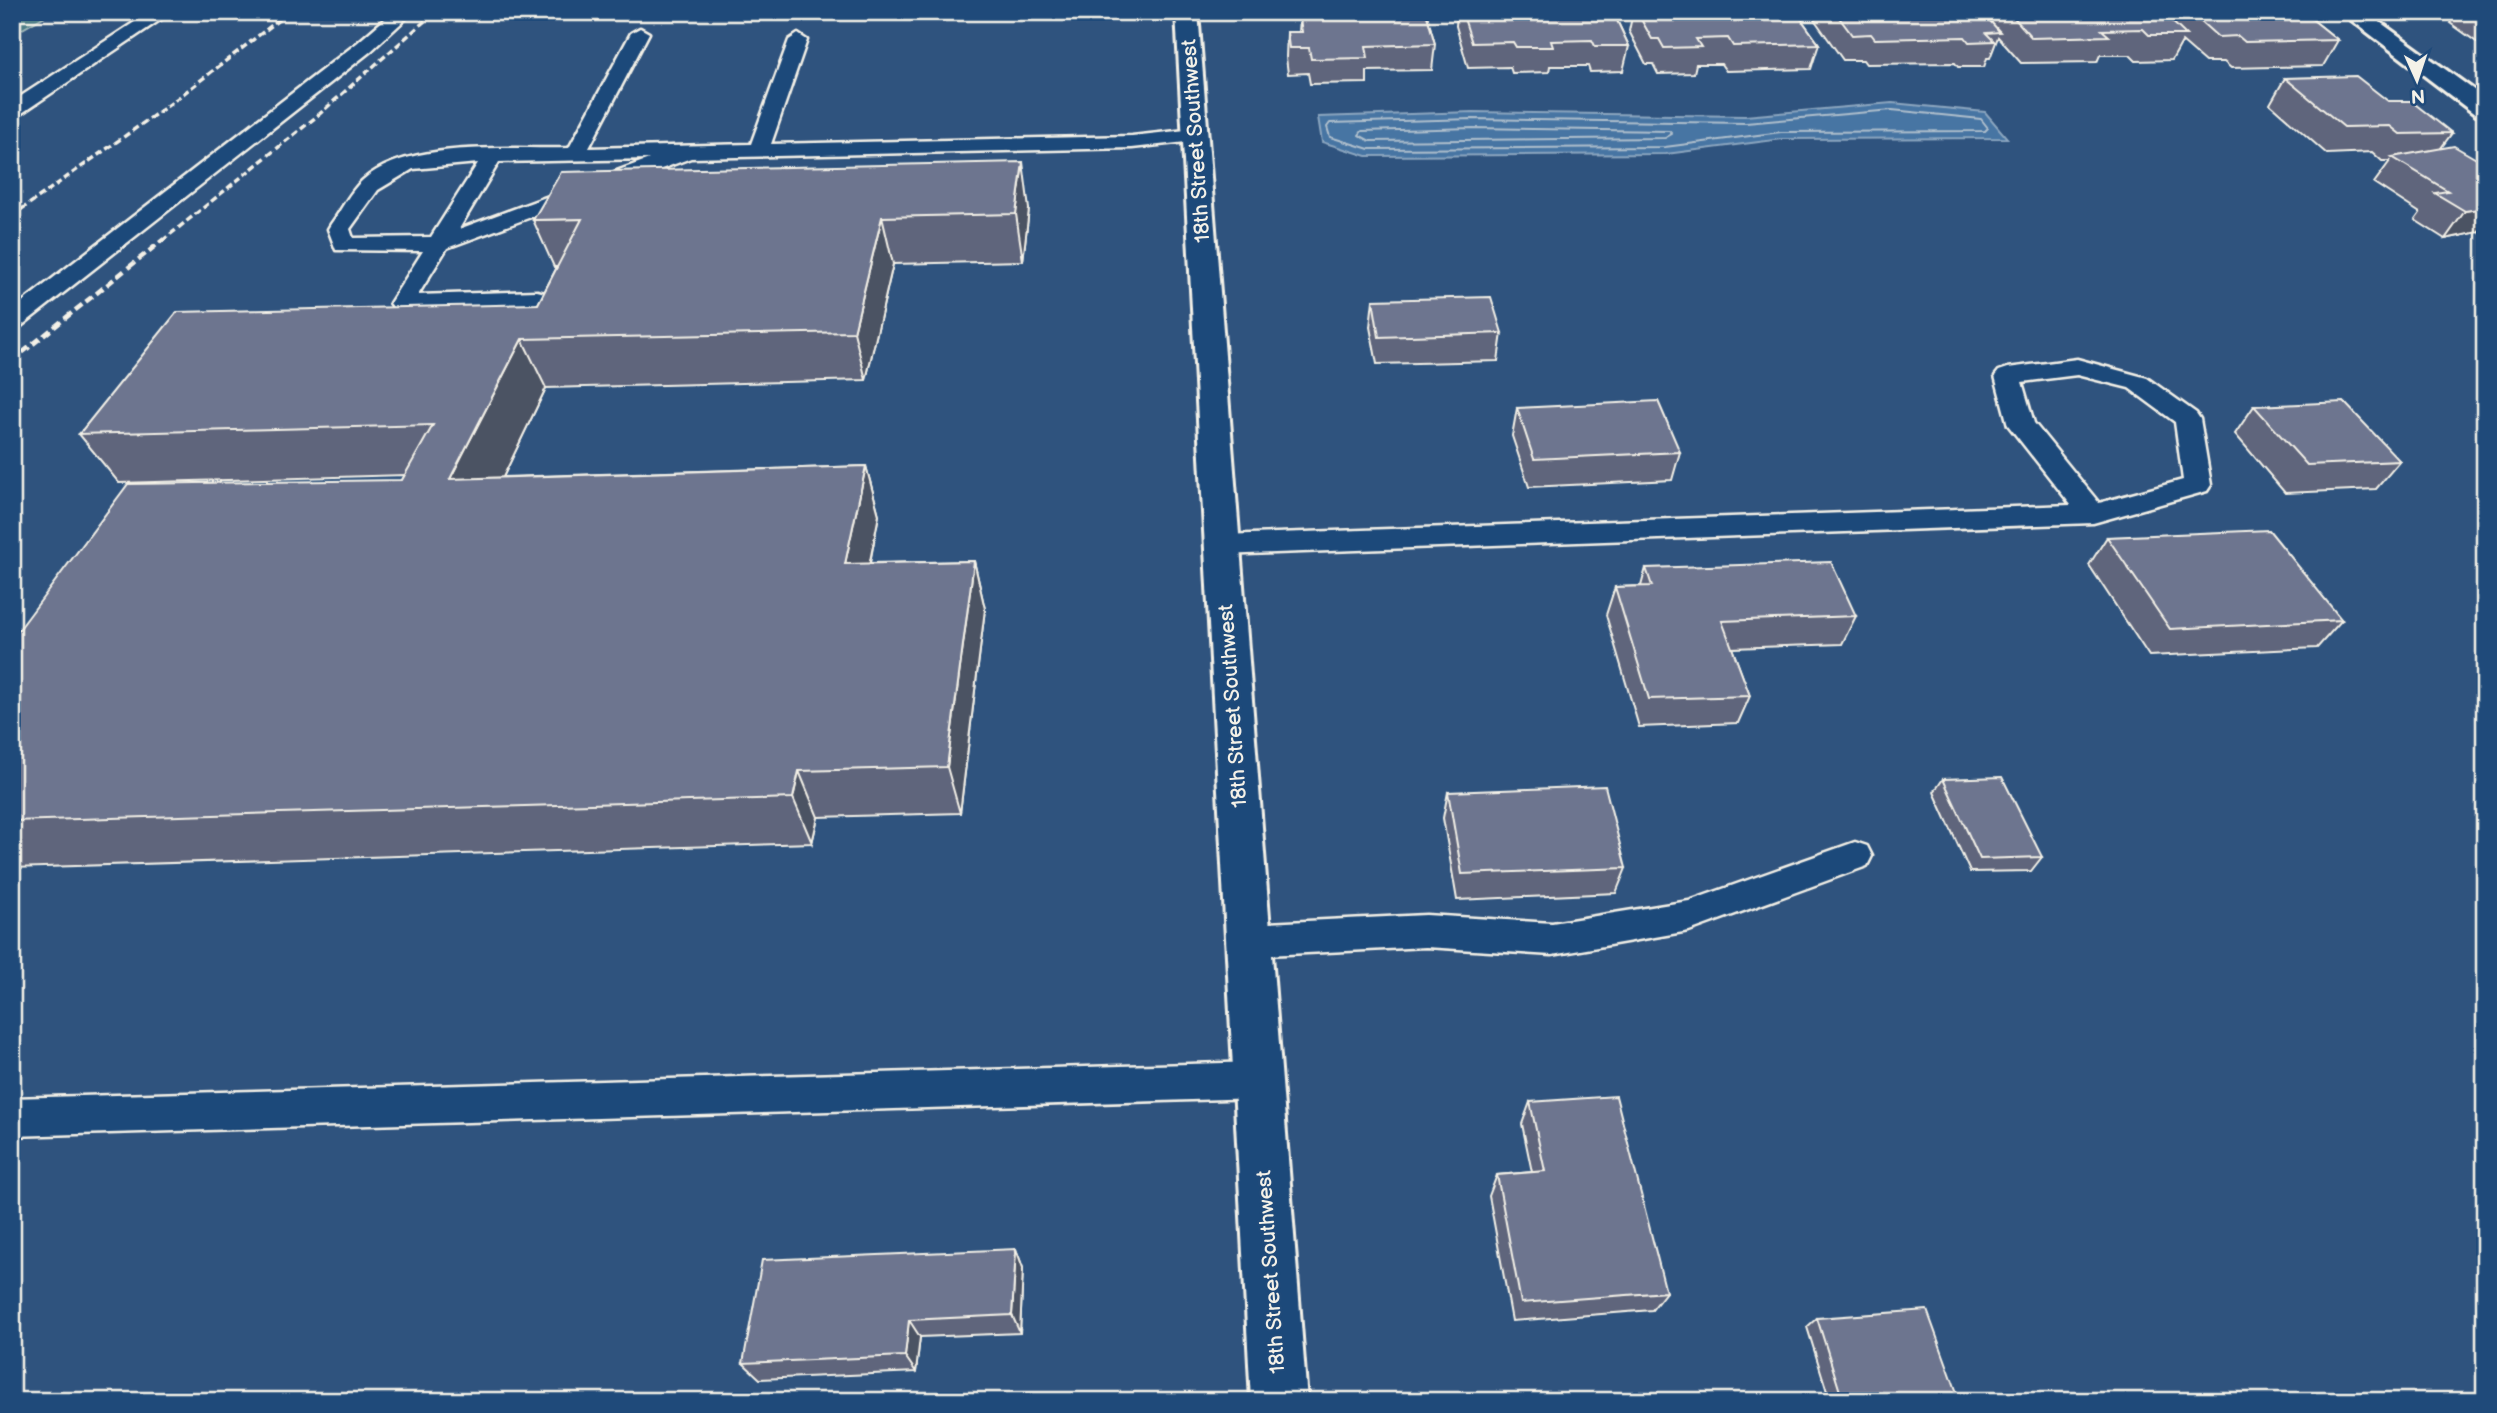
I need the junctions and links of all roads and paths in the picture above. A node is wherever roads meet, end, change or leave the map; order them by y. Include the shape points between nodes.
1 (163, 12) edge
2 (404, 12) edge
3 (1187, 12) edge
4 (2351, 12) edge
5 (640, 33) dead end
6 (798, 40) dead end
7 (2485, 110) edge
8 (12, 111) edge
9 (1195, 135) junction
10 (760, 150) junction
11 (688, 152) junction
12 (576, 154) junction
13 (493, 156) junction
14 (438, 244) junction
15 (537, 298) dead end
16 (12, 322) edge
17 (2093, 514) junction
18 (1222, 545) junction
19 (1855, 856) dead end
20 (1249, 940) junction
21 (1258, 1080) junction
22 (12, 1117) edge
23 (1279, 1401) edge

1 - 8 lane
2 - 16 lane
3 - 9 street, 18th Street Southwest
4 - 7 street
5 - 12 lane
6 - 10 lane
9 - 10 lane via 1132,142
9 - 18 street, 18th Street Southwest
10 - 11 lane
11 - 12 lane
11 - 14 lane
12 - 13 lane
13 - 14 lane
13 - 14 lane via 408,163 370,185 339,229 344,245
14 - 15 lane via 402,303
17 - 17 lane via 2197,485 2187,419 2138,383 2077,367 2008,376 2021,425
17 - 18 lane
18 - 20 street, 18th Street Southwest
19 - 20 lane via 1689,916 1552,939 1426,932
20 - 21 street, 18th Street Southwest
21 - 22 lane
21 - 23 street, 18th Street Southwest

